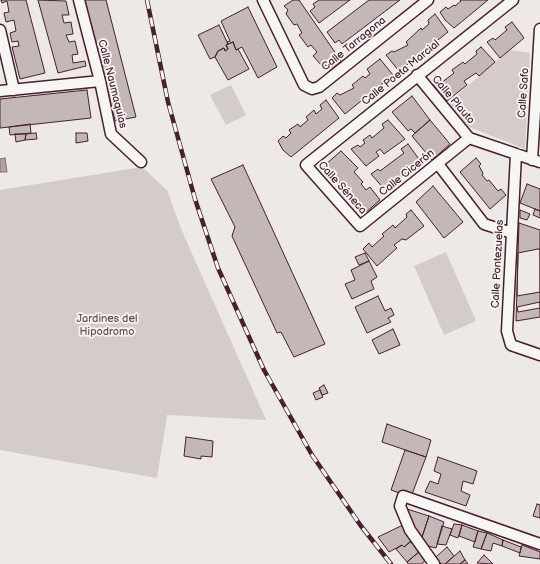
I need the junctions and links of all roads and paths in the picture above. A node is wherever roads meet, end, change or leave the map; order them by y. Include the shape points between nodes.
1 (79, 0) edge
2 (428, 0) edge
3 (513, 0) edge
4 (267, 1) edge
5 (540, 29) edge
6 (0, 30) edge
7 (539, 67) edge
8 (417, 76) junction
9 (100, 81) junction
10 (14, 90) junction
11 (0, 91) edge
12 (469, 138) junction
13 (516, 154) junction
14 (536, 161) edge
15 (140, 162) dead end
16 (438, 164) junction
17 (306, 166) joint
18 (360, 226) joint
19 (512, 233) junction
20 (540, 355) edge
21 (540, 544) edge
22 (434, 564) edge

1 - 9 street, Calle Naumaquias
2 - 4 street, Calle Tarragona via 319,87 312,89 304,85
3 - 8 street, Calle Poeta Marcial
5 - 7 street, Calle Safo
6 - 10 street
7 - 14 street, Calle Safo
8 - 12 street, Calle Plauto
8 - 17 street, Calle Poeta Marcial
9 - 10 street
9 - 15 street, Calle Naumaquias via 111,134
10 - 11 street
12 - 13 street, Calle Plauto
12 - 16 street, Calle Cicerón
13 - 14 street, Calle Plauto
13 - 19 street, Calle Pontezuelas
16 - 18 street, Calle Cicerón
16 - 19 street via 484,224
17 - 18 street, Calle Séneca
19 - 20 street, Calle Pontezuelas via 507,331 511,345
21 - 22 street via 403,496 400,506 410,530

